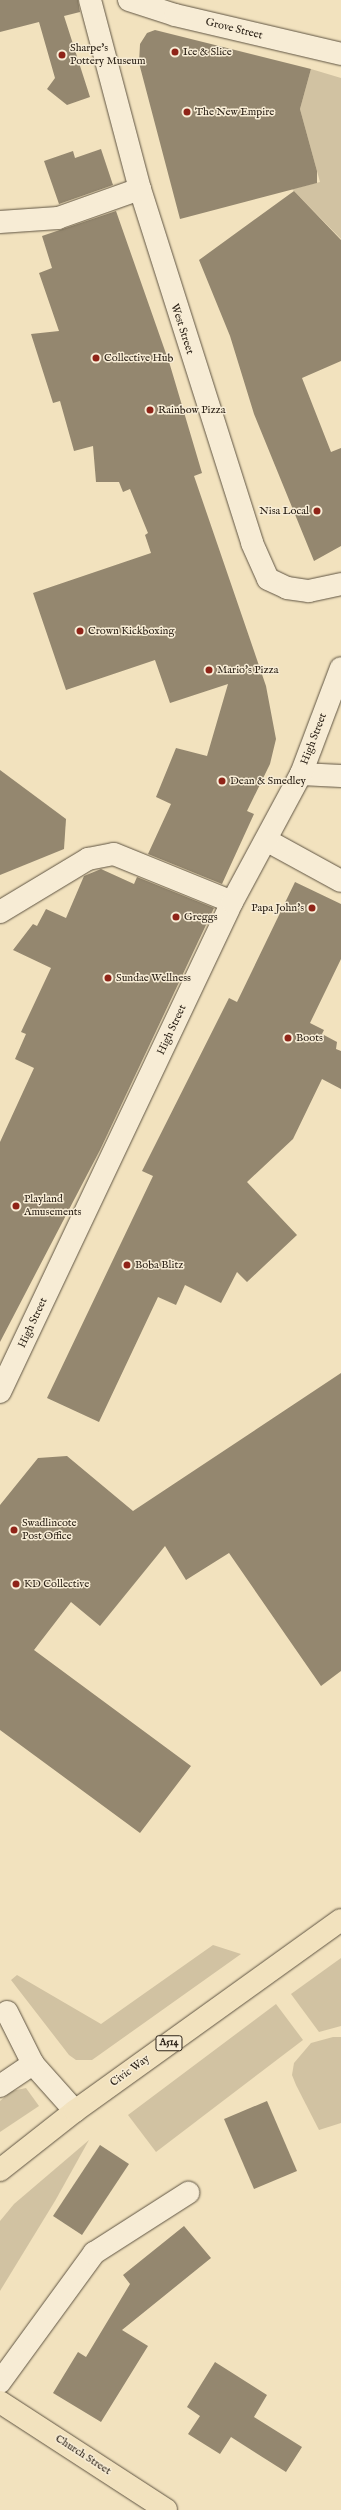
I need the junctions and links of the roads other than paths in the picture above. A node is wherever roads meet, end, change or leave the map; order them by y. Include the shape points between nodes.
1 (90, 0) edge
2 (129, 0) edge
3 (341, 54) edge
4 (140, 189) junction
5 (0, 222) edge
6 (341, 584) edge
7 (341, 668) edge
8 (301, 774) junction
9 (341, 776) edge
10 (266, 840) junction
11 (341, 881) edge
12 (232, 902) junction
13 (0, 912) edge
14 (0, 1392) edge
15 (341, 1920) edge
16 (7, 2012) dead end
17 (33, 2064) junction
18 (0, 2086) edge
19 (75, 2111) junction
20 (0, 2170) edge
21 (188, 2193) dead end
22 (0, 2382) edge
23 (0, 2402) edge
24 (166, 2510) edge

1 - 4 street, West Street
2 - 3 street, Grove Street via 175,14
4 - 5 street via 58,218
4 - 6 street, West Street via 252,543 268,579 287,588 309,591
7 - 8 street, High Street
8 - 9 street
8 - 10 street, High Street
10 - 11 street
10 - 12 street, High Street
12 - 13 street via 114,854 88,859
12 - 14 street, High Street
15 - 19 main road, Civic Way / A514
16 - 17 street
17 - 18 street
17 - 19 street
19 - 20 main road, Civic Way / A514
21 - 22 street via 94,2253
23 - 24 main road, Church Street

